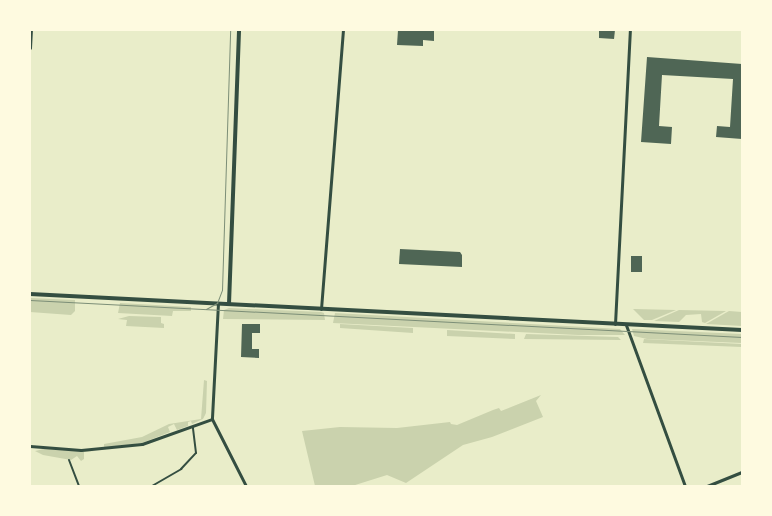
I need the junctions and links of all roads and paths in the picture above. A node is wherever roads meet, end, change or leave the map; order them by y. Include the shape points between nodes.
1 (31, 30) edge
2 (239, 30) edge
3 (344, 30) edge
4 (630, 30) edge
5 (30, 48) edge
6 (30, 294) edge
7 (218, 303) junction
8 (229, 304) junction
9 (321, 309) junction
10 (615, 324) junction
11 (626, 325) junction
12 (742, 330) edge
13 (212, 419) junction
14 (193, 426) junction
15 (30, 446) edge
16 (69, 460) dead end
17 (742, 472) edge
18 (79, 486) edge
19 (152, 486) edge
20 (246, 486) edge
21 (685, 486) edge
22 (708, 486) edge

1 - 5 street
2 - 8 street
3 - 9 street
4 - 10 street
6 - 7 street
7 - 8 street
7 - 13 street
8 - 9 street
9 - 10 street
10 - 11 street
11 - 12 street
11 - 21 street
13 - 14 street
13 - 20 street
14 - 15 street via 142,444 78,450
14 - 19 lane via 196,453 178,470
16 - 18 lane
17 - 22 street

